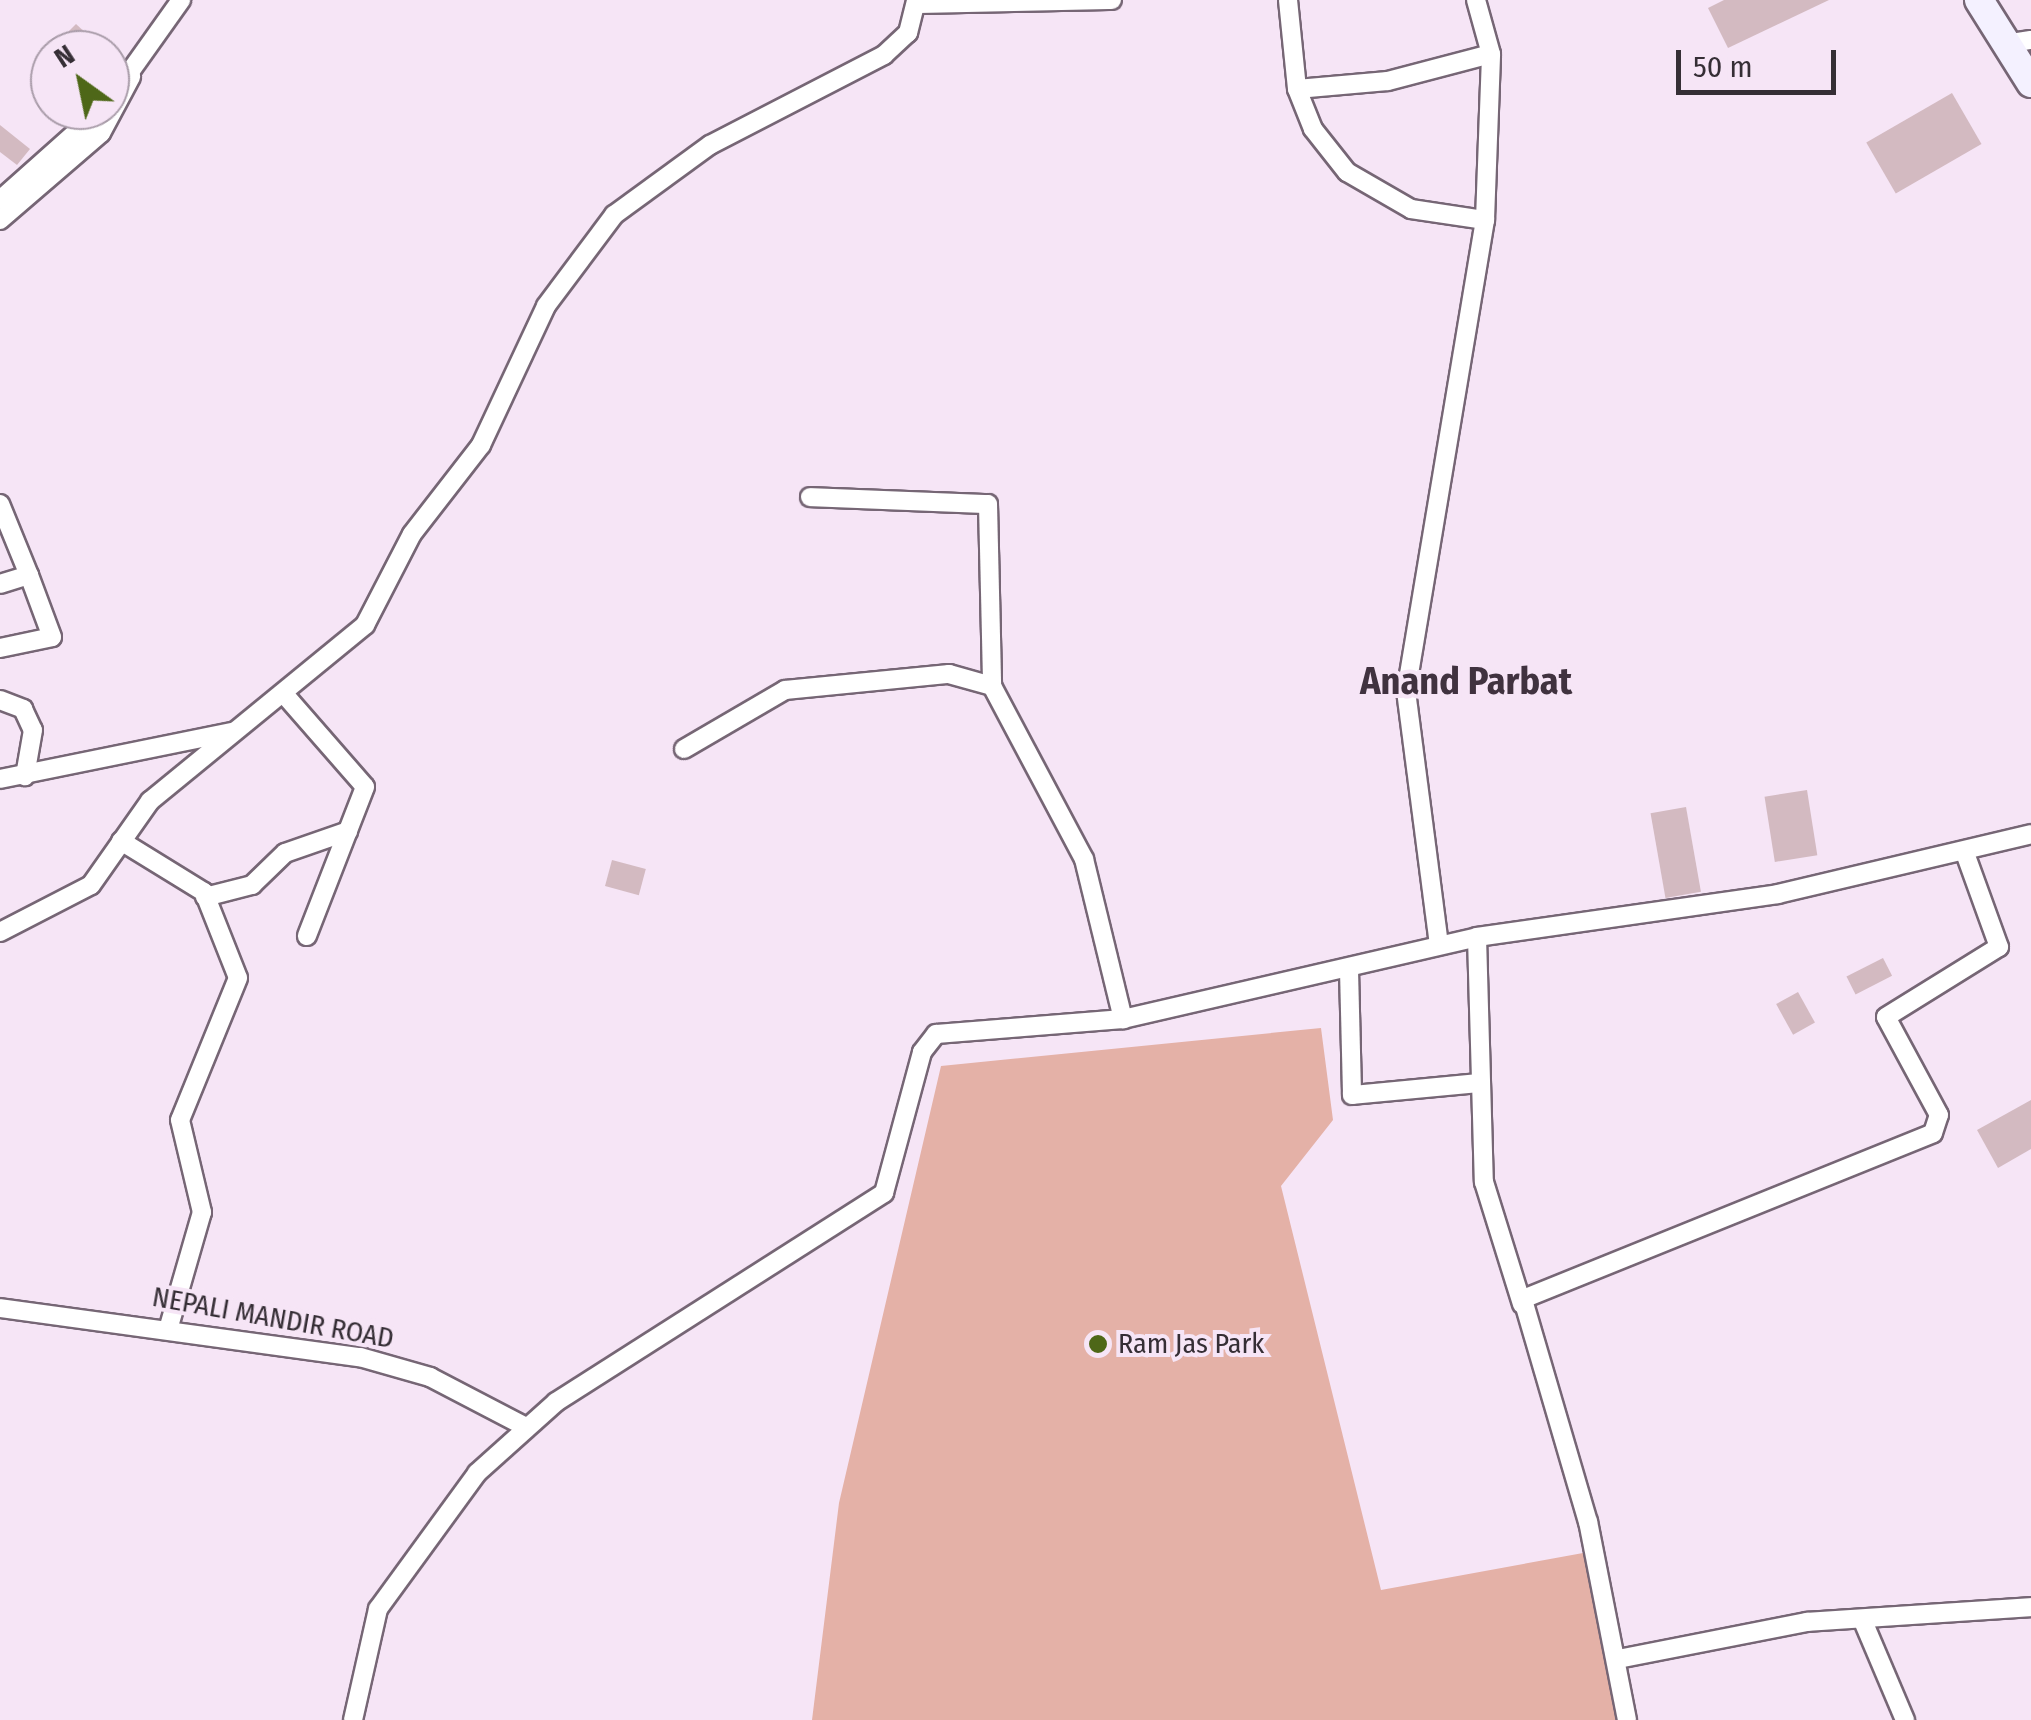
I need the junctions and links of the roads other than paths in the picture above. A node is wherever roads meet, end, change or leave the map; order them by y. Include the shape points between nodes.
1 (181, 0) edge
2 (1112, 0) edge
3 (1288, 0) edge
4 (1476, 0) edge
5 (1979, 0) edge
6 (916, 2) edge
7 (2018, 42) edge
8 (1491, 54) junction
9 (131, 76) joint
10 (2031, 83) edge
11 (1296, 89) junction
12 (79, 130) edge
13 (0, 200) edge
14 (0, 220) edge
15 (1485, 220) junction
16 (810, 498) dead end
17 (0, 504) edge
18 (29, 575) junction
19 (0, 584) edge
20 (0, 648) edge
21 (992, 686) junction
22 (284, 694) junction
23 (0, 700) edge
24 (237, 731) junction
25 (684, 749) dead end
26 (26, 776) junction
27 (0, 779) edge
28 (348, 831) junction
29 (2031, 834) edge
30 (122, 841) junction
31 (1966, 856) junction
32 (206, 897) junction
33 (0, 932) edge
34 (307, 936) dead end
35 (1477, 937) junction
36 (1439, 946) junction
37 (1349, 970) junction
38 (1122, 1018) junction
39 (1480, 1082) junction
40 (1522, 1304) junction
41 (0, 1308) edge
42 (169, 1326) junction
43 (524, 1426) junction
44 (2031, 1607) edge
45 (1863, 1621) junction
46 (1618, 1659) junction
47 (354, 1720) edge
48 (1626, 1720) edge
49 (1905, 1720) edge

1 - 9 street
2 - 6 street
3 - 11 street
4 - 8 street
5 - 7 street
6 - 22 street via 908,33 884,55 710,144 614,215 546,306 481,445 412,534 365,625
7 - 10 street
8 - 11 street via 1388,81
8 - 15 street
9 - 14 street via 101,133
11 - 15 street via 1313,129 1368,188 1411,209
12 - 13 street
15 - 36 street via 1444,509 1406,692
16 - 21 street via 988,504
17 - 18 street
18 - 19 street
18 - 20 street via 52,636
21 - 25 street via 949,674 785,690
21 - 38 street via 1078,844
22 - 24 street
22 - 28 street via 365,787
23 - 26 street via 23,709 33,730
24 - 26 street
24 - 30 street via 150,801
26 - 27 street
28 - 32 street via 285,853 252,885
28 - 34 street
29 - 31 street
30 - 32 street
30 - 33 street via 91,885
31 - 35 street
31 - 40 street via 2000,947 1886,1017 1939,1114 1933,1133 1528,1292
32 - 42 street via 238,978 180,1120 202,1212
35 - 36 street
35 - 39 street
36 - 37 street
37 - 38 street
37 - 39 street via 1352,1095
38 - 43 street via 936,1034 922,1052 884,1192
39 - 40 street via 1488,1206
40 - 46 street
41 - 42 street, NEPALI MANDIR ROAD
42 - 43 street, NEPALI MANDIR ROAD via 390,1364
43 - 47 street via 444,1514 378,1610
44 - 45 street
45 - 46 street via 1772,1627
45 - 49 street
46 - 48 street

